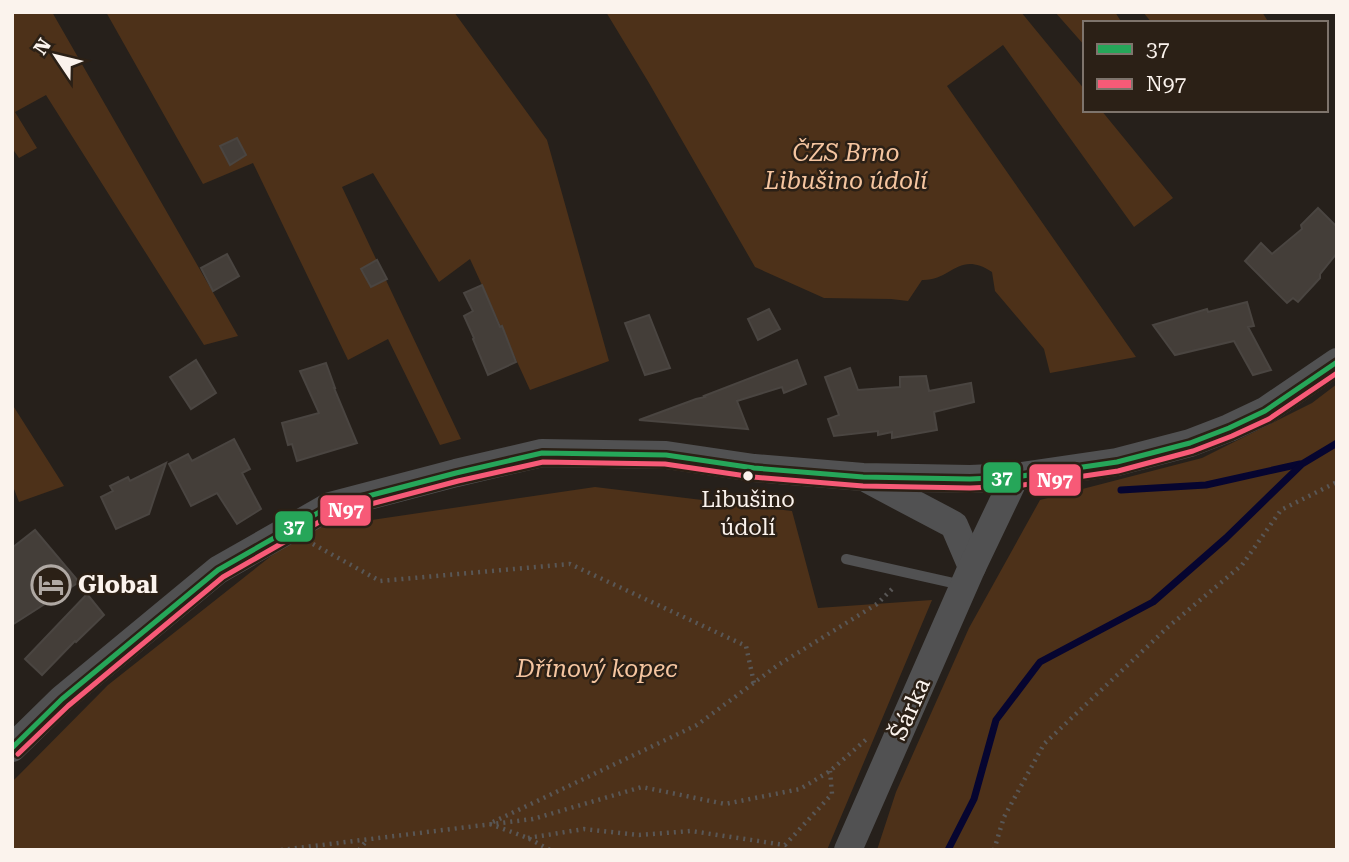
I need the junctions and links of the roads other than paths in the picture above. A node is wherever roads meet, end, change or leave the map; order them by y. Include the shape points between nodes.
1 (1337, 362) edge
2 (863, 477) junction
3 (1015, 477) junction
4 (846, 559) dead end
5 (969, 577) junction
6 (12, 748) edge
7 (848, 850) edge

1 - 3 street via 1265,411 1190,443 1117,462
2 - 3 street
2 - 5 street via 954,525
2 - 6 street via 666,455 542,453 330,506 218,570 62,699
3 - 5 street, Šárka
4 - 5 lane via 908,573
5 - 7 street, Šárka

